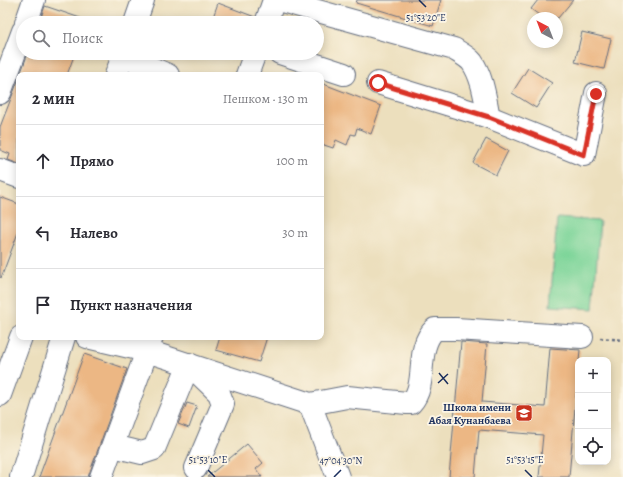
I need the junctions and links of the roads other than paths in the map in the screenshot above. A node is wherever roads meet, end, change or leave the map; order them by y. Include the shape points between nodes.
1 (34, 0) edge
2 (143, 0) edge
3 (274, 0) edge
4 (278, 0) edge
5 (28, 16) edge
6 (137, 16) edge
7 (268, 16) edge
8 (16, 50) edge
9 (252, 60) edge
10 (301, 60) edge
11 (121, 61) edge
12 (158, 72) edge
13 (248, 72) edge
14 (344, 74) dead end
15 (378, 83) dead end
16 (0, 93) edge
17 (596, 94) dead end
18 (489, 117) junction
19 (0, 170) edge
20 (16, 176) edge
21 (582, 337) road end
22 (20, 340) edge
23 (63, 340) edge
24 (114, 340) edge
25 (150, 344) edge
26 (189, 364) junction
27 (0, 395) edge
28 (310, 404) junction
29 (113, 446) junction
30 (196, 468) dead end
31 (21, 477) edge
32 (101, 477) edge
33 (338, 477) edge

1 - 5 main road
2 - 6 main road
3 - 7 main road
4 - 18 main road via 454,49 471,61 478,74
8 - 16 main road
9 - 13 main road
10 - 14 main road
11 - 12 main road
15 - 18 main road
17 - 18 main road via 584,155
19 - 20 main road
21 - 28 main road via 435,329 429,335 423,350 417,396 411,403 346,397
22 - 27 main road
23 - 31 main road
24 - 25 main road
25 - 26 main road
25 - 29 main road
26 - 28 main road
26 - 29 main road via 154,449 142,454
26 - 30 main road via 219,393 223,404
28 - 33 main road
29 - 32 main road

